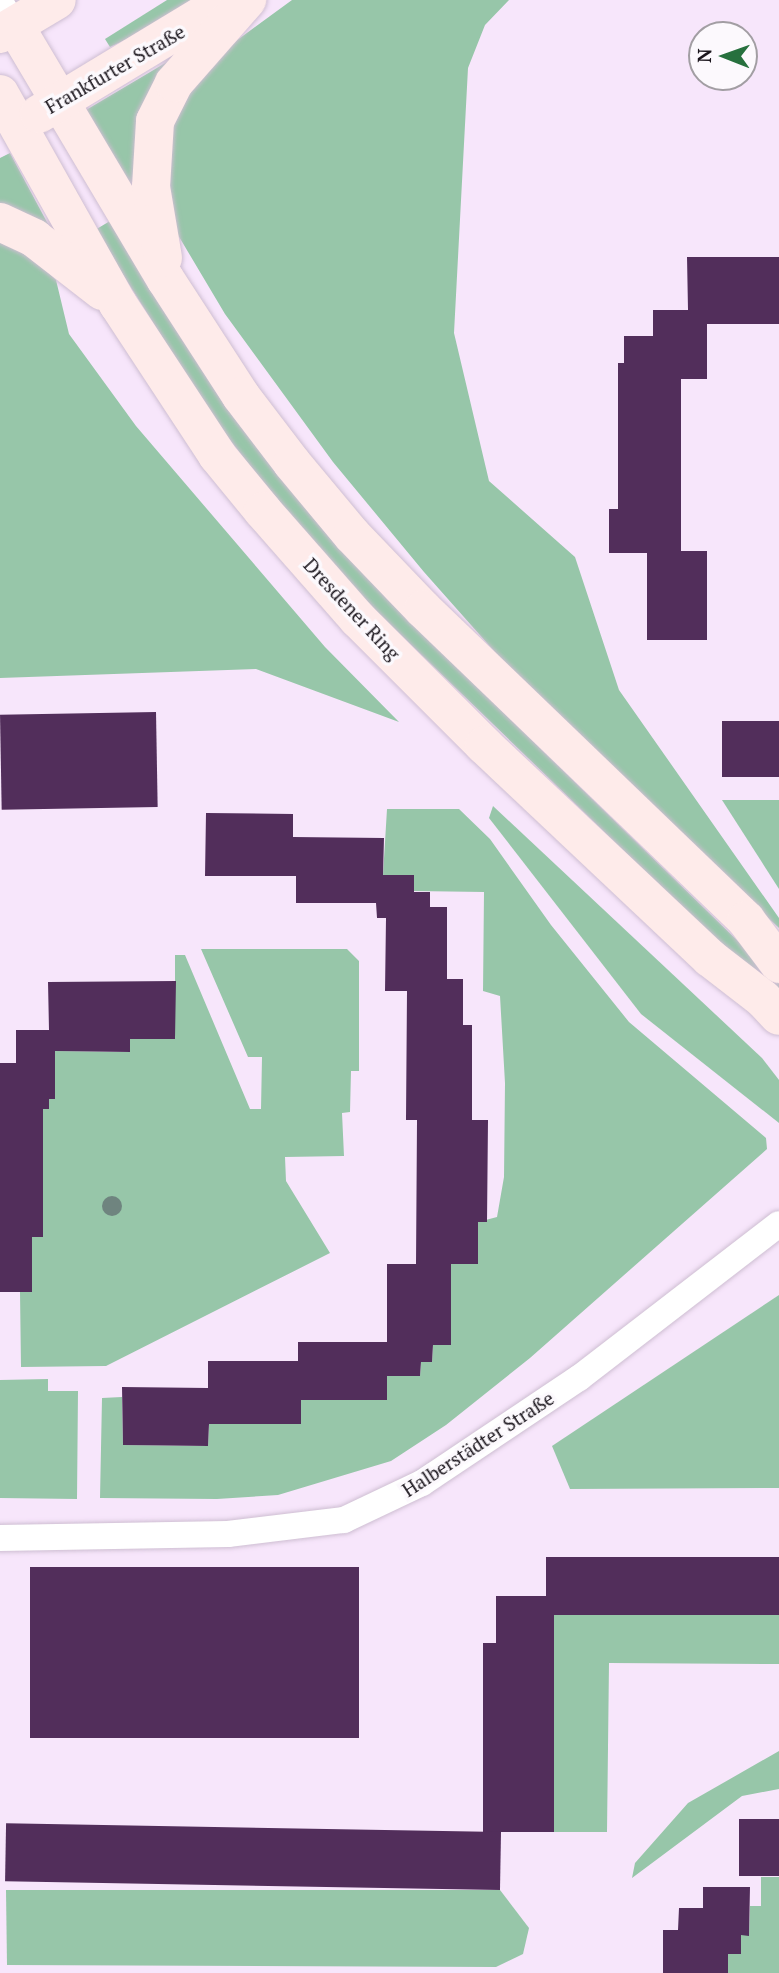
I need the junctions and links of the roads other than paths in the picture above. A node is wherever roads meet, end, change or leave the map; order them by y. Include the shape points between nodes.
1 (57, 0) edge
2 (227, 0) edge
3 (247, 0) edge
4 (5, 21) edge
5 (61, 102) junction
6 (6, 118) edge
7 (0, 222) edge
8 (166, 280) junction
9 (118, 304) junction
10 (779, 964) edge
11 (779, 1016) edge
12 (779, 1224) edge
13 (0, 1538) edge

1 - 4 street
2 - 5 street, Frankfurter Straße
3 - 8 street via 174,83 155,121 151,187
4 - 5 street
5 - 6 street, Frankfurter Straße
5 - 8 street
6 - 9 street, Dresdener Ring
7 - 9 street via 34,238
8 - 10 street via 241,396 352,535 512,697 746,920
9 - 11 street, Dresdener Ring via 217,455 358,619 484,746 710,958
12 - 13 street, Halberstädter Straße via 579,1378 422,1483 344,1520 228,1534

